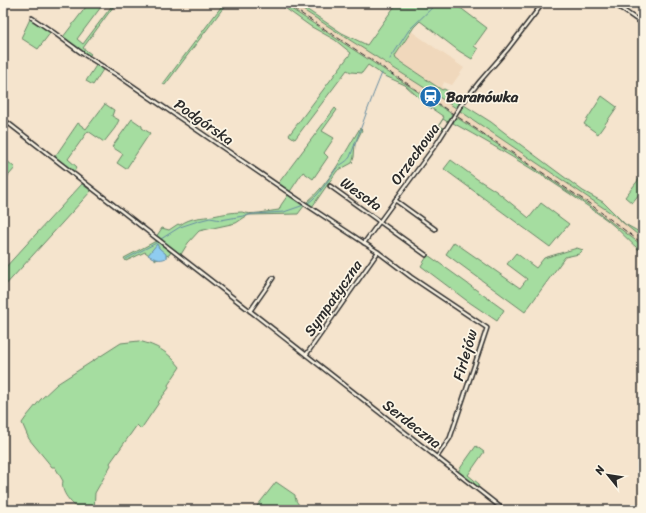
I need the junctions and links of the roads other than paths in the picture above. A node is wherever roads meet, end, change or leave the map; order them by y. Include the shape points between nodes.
1 (543, 3) edge
2 (612, 3) edge
3 (32, 18) dead end
4 (643, 24) edge
5 (3, 119) edge
6 (330, 186) dead end
7 (395, 200) junction
8 (380, 221) junction
9 (435, 229) dead end
10 (364, 243) junction
11 (378, 252) junction
12 (426, 255) dead end
13 (273, 278) dead end
14 (250, 311) junction
15 (306, 355) junction
16 (437, 457) junction
17 (504, 510) edge

1 - 7 street, Orzechowa, bridge via 461,105
2 - 4 street
3 - 10 street, Podgórska
5 - 14 street, Serdeczna
6 - 8 street, Wesoła
7 - 8 street, Orzechowa
7 - 9 street
8 - 10 street, Orzechowa
8 - 12 street, Wesoła
10 - 11 street, Firlejów
11 - 15 street, Sympatyczna
11 - 16 street, Firlejów via 487,328 450,438
13 - 14 street
14 - 15 street, Serdeczna
15 - 16 street, Serdeczna
16 - 17 street, Serdeczna

